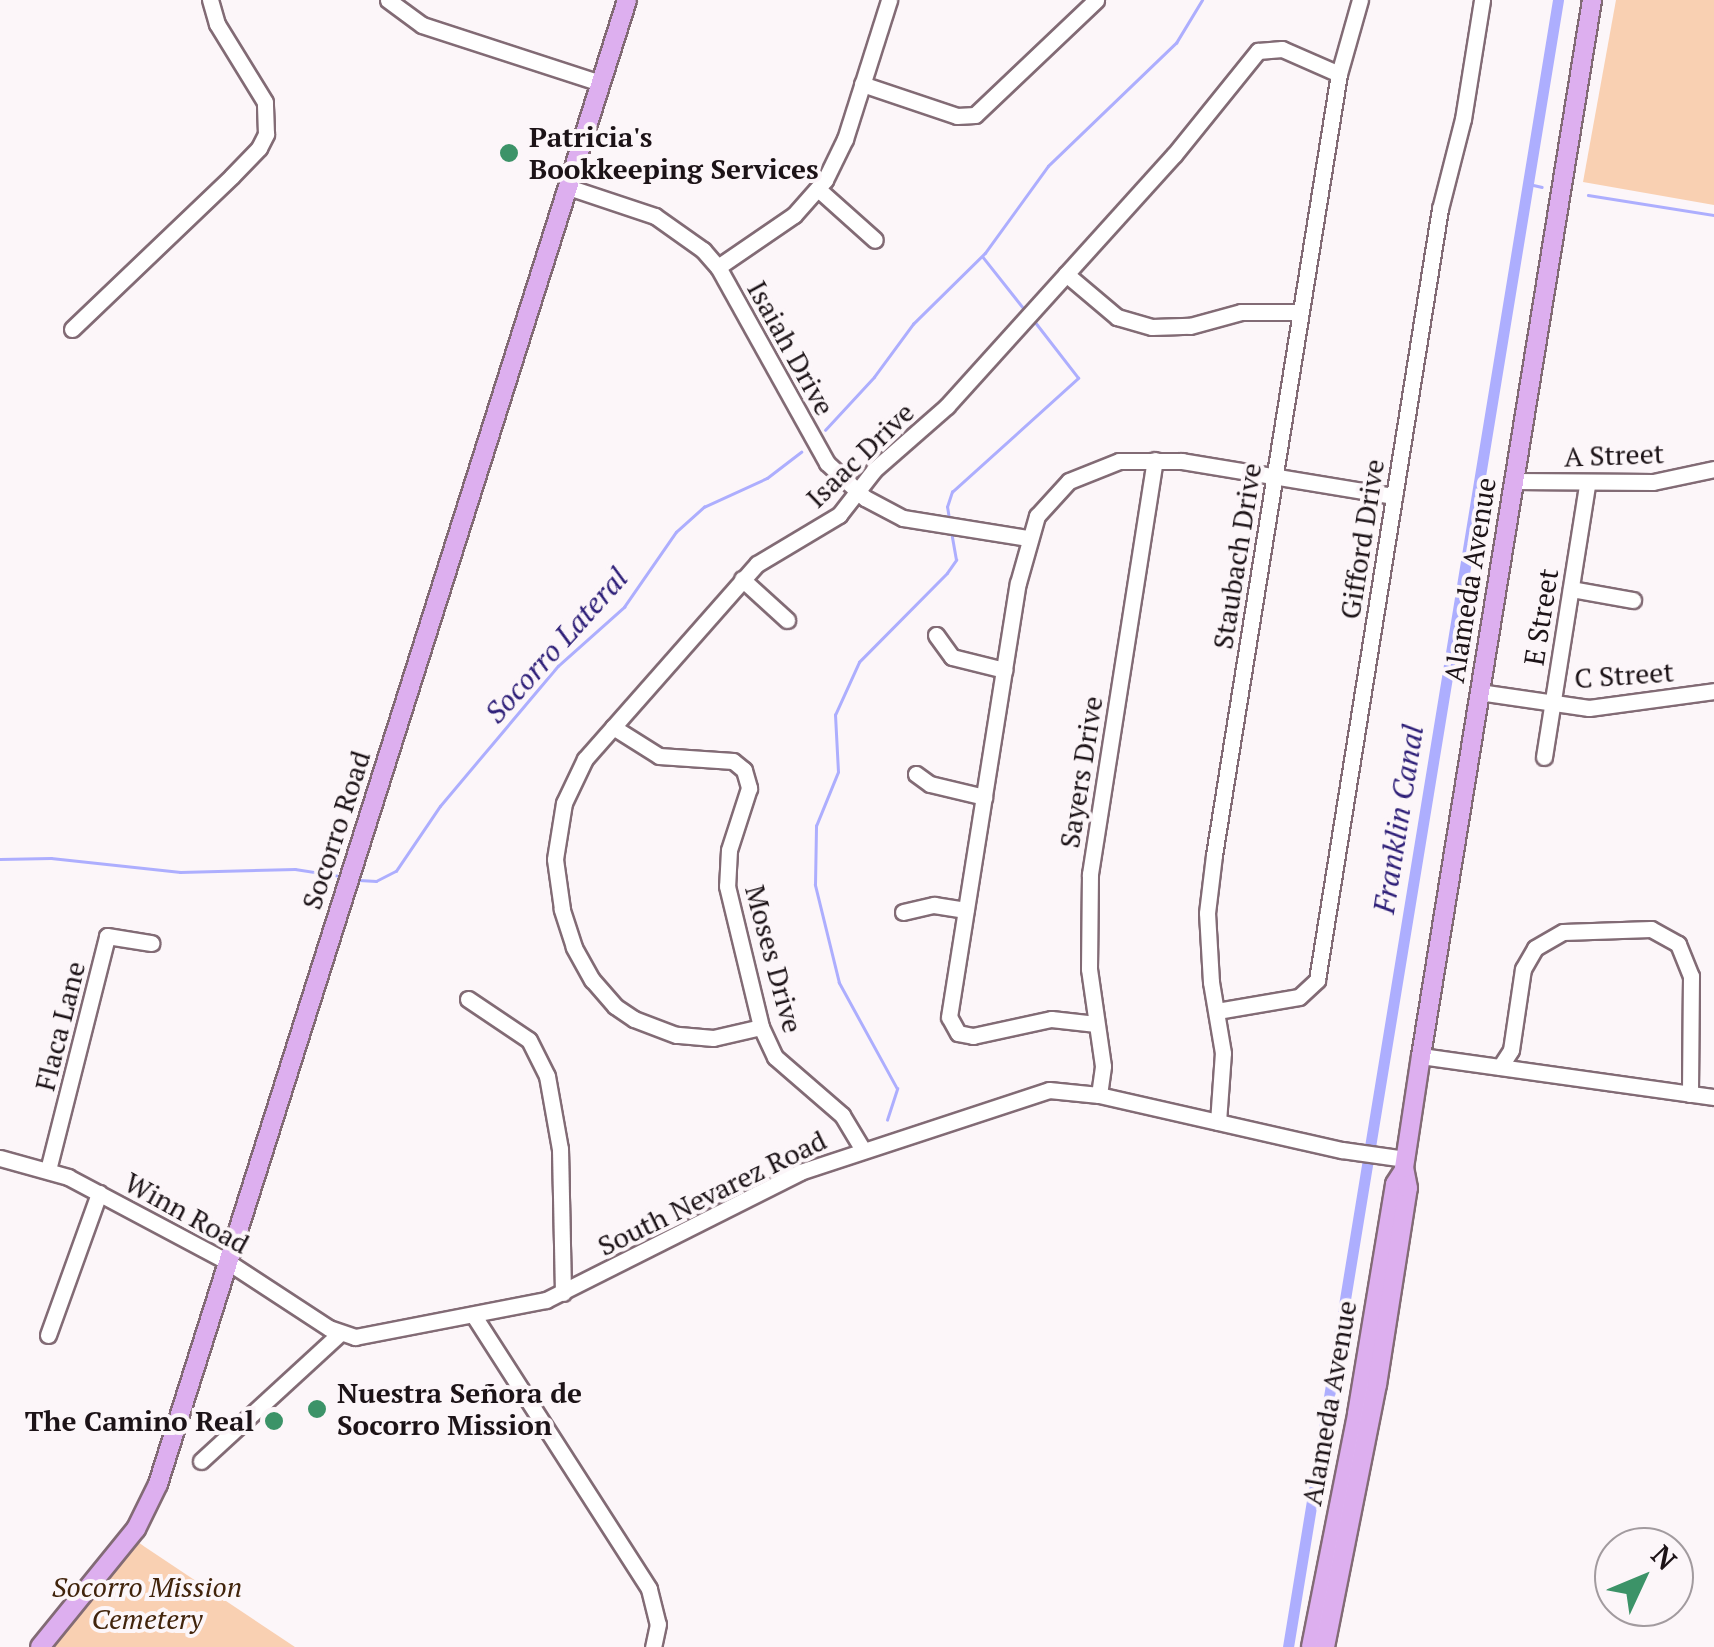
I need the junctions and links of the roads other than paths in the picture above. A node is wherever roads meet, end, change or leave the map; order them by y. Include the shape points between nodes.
1 (210, 0) edge
2 (388, 0) edge
3 (628, 0) edge
4 (889, 0) edge
5 (1096, 0) edge
6 (1360, 0) edge
7 (1482, 0) edge
8 (1592, 0) edge
9 (1339, 74) junction
10 (601, 82) junction
11 (862, 84) junction
12 (568, 187) junction
13 (818, 189) junction
14 (876, 240) dead end
15 (718, 267) junction
16 (1066, 274) junction
17 (1300, 312) junction
18 (72, 329) dead end
19 (1155, 460) junction
20 (1714, 469) edge
21 (1275, 475) junction
22 (1514, 481) junction
23 (1587, 484) junction
24 (858, 492) junction
25 (1394, 496) junction
26 (1028, 538) junction
27 (742, 579) junction
28 (1572, 589) junction
29 (1633, 600) dead end
30 (787, 620) dead end
31 (936, 635) dead end
32 (1004, 670) junction
33 (1714, 691) edge
34 (1479, 692) junction
35 (1552, 703) junction
36 (613, 727) junction
37 (1544, 757) dead end
38 (916, 774) dead end
39 (984, 796) junction
40 (966, 910) junction
41 (903, 912) dead end
42 (151, 943) dead end
43 (468, 999) dead end
44 (1217, 1011) junction
45 (1096, 1024) junction
46 (761, 1027) junction
47 (1421, 1056) junction
48 (1500, 1067) junction
49 (1690, 1094) junction
50 (1099, 1095) junction
51 (1714, 1098) edge
52 (1218, 1122) junction
53 (863, 1150) junction
54 (0, 1158) edge
55 (1401, 1162) junction
56 (48, 1170) junction
57 (99, 1193) junction
58 (228, 1262) junction
59 (563, 1293) junction
60 (474, 1316) junction
61 (339, 1334) junction
62 (48, 1335) dead end
63 (201, 1461) dead end
64 (40, 1647) edge
65 (653, 1647) edge
66 (1310, 1647) edge
67 (1325, 1647) edge

1 - 18 street via 217,24 265,102 266,134 232,176
2 - 10 street via 422,26
3 - 10 main road, Socorro Road
4 - 11 street
5 - 11 street via 976,114 957,116
6 - 9 street, Staubach Drive
7 - 25 street, Gifford Drive
8 - 22 main road, Alameda Avenue
9 - 16 street, Isaac Drive via 1282,49 1258,50 1219,104
9 - 17 street, Staubach Drive
10 - 12 main road, Socorro Road
11 - 13 street via 846,139
12 - 15 street, Isaiah Drive via 655,216
12 - 58 main road, Socorro Road
13 - 14 street
13 - 15 street via 794,216
15 - 24 street, Isaiah Drive via 816,445
16 - 17 street via 1117,317 1152,328 1241,312
16 - 24 street, Isaac Drive via 947,406
17 - 21 street, Staubach Drive
19 - 21 street
19 - 26 street via 1101,465 1069,481 1036,516
19 - 45 street, Sayers Drive via 1090,874
20 - 23 street, A Street via 1665,480
21 - 25 street
21 - 44 street, Staubach Drive via 1207,913
22 - 23 street, A Street
22 - 34 main road, Alameda Avenue
23 - 28 street, E Street
24 - 26 street, Isaiah Drive via 904,518
24 - 27 street, Isaac Drive via 827,524
25 - 44 street, Gifford Drive via 1318,980 1299,997
26 - 32 street
27 - 30 street
27 - 36 street, Isaac Drive
28 - 29 street
28 - 35 street, E Street
31 - 32 street via 952,657
32 - 39 street
33 - 35 street, C Street via 1603,707
34 - 35 street, C Street
34 - 47 main road, Alameda Avenue
35 - 37 street, E Street
36 - 46 street, Moses Drive via 658,756 733,761 748,778 729,850 728,886
36 - 46 street, Isaac Drive via 572,784 557,836 556,881 574,948 605,996 641,1023 713,1038
38 - 39 street via 930,784
39 - 40 street
40 - 41 street via 934,905
40 - 45 street via 948,1006 958,1033 972,1036 1052,1019
42 - 56 street, Flaca Lane via 107,936
43 - 59 street via 529,1040 547,1076 560,1149
44 - 52 street, Staubach Drive via 1224,1080
45 - 50 street, Sayers Drive via 1103,1066
46 - 53 street, Moses Drive via 775,1057 842,1114
47 - 48 street
47 - 55 main road, Alameda Avenue
48 - 49 street
48 - 49 street via 1511,1050 1524,969 1535,948 1563,932 1651,929 1678,944 1691,976
49 - 51 street
50 - 52 street, South Nevarez Road
50 - 53 street, South Nevarez Road via 1036,1092
52 - 55 street, South Nevarez Road
53 - 59 street, South Nevarez Road via 783,1180
54 - 56 street, Winn Road
55 - 66 main road, Alameda Avenue
55 - 67 main road, Alameda Avenue via 1408,1188
56 - 57 street, Winn Road
57 - 58 street, Winn Road
57 - 62 street
58 - 61 street, Winn Road
58 - 64 main road, Socorro Road via 146,1513
59 - 60 street, South Nevarez Road
60 - 61 street, South Nevarez Road via 364,1336
60 - 65 street via 648,1589 658,1624
61 - 63 street

